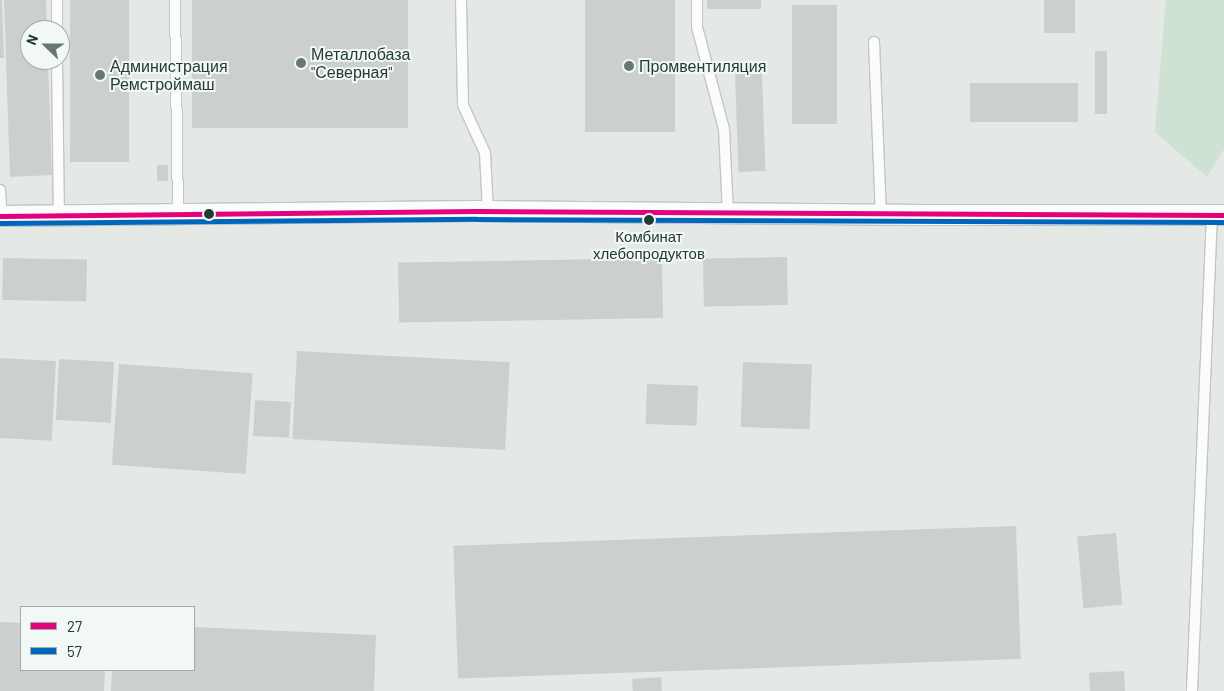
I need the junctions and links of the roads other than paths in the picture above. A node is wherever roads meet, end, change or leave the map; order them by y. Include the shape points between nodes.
1 (56, 0) edge
2 (175, 0) edge
3 (461, 0) edge
4 (696, 0) edge
5 (57, 20) edge
6 (874, 42) dead end
7 (57, 70) edge
8 (0, 190) edge
9 (488, 212) junction
10 (728, 213) junction
11 (59, 215) junction
12 (178, 215) junction
13 (881, 215) junction
14 (1218, 215) edge
15 (1, 216) edge
16 (1192, 691) edge

1 - 5 lane
2 - 12 lane
3 - 9 lane via 463,105 485,153
4 - 10 lane via 697,27 724,128
6 - 13 lane
7 - 11 lane
8 - 15 lane
9 - 10 street
9 - 12 street
10 - 13 street
11 - 12 street
11 - 15 street
13 - 14 street
14 - 16 lane

